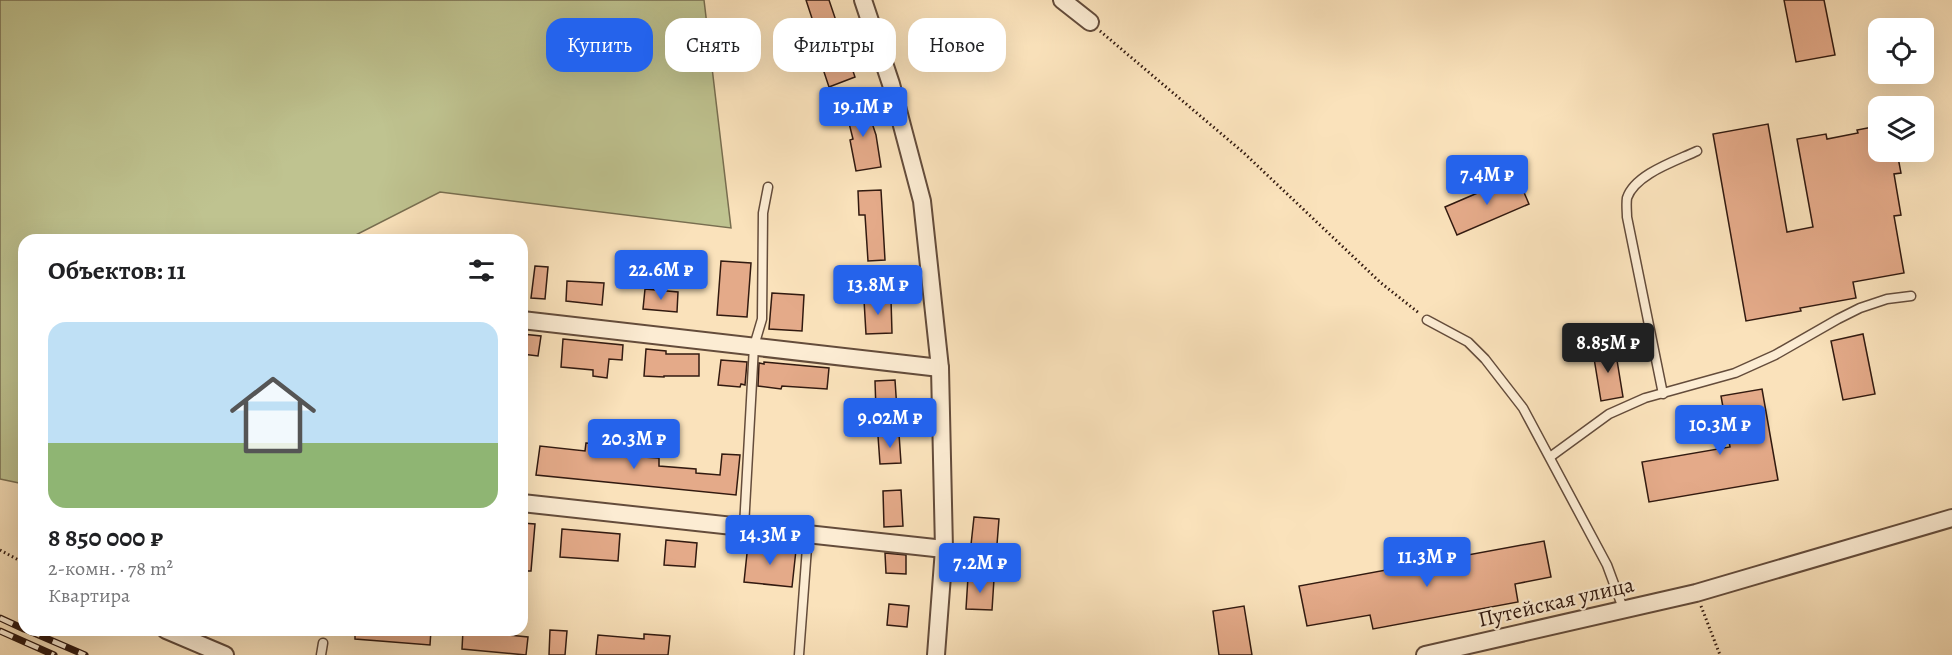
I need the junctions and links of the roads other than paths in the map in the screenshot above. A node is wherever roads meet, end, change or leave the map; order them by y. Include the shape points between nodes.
1 (863, 0) edge
2 (1062, 0) edge
3 (1090, 22) road end
4 (1697, 151) dead end
5 (768, 187) dead end
6 (1911, 296) dead end
7 (1427, 320) road end
8 (528, 321) edge
9 (754, 346) junction
10 (940, 368) junction
11 (1663, 394) junction
12 (1550, 457) junction
13 (528, 503) edge
14 (1952, 518) edge
15 (744, 527) junction
16 (808, 534) junction
17 (944, 549) junction
18 (1624, 610) junction
19 (180, 636) edge
20 (323, 643) dead end
21 (225, 655) edge
22 (321, 655) edge
23 (799, 655) edge
24 (936, 655) edge
25 (1425, 655) edge

1 - 10 street via 891,84 922,201
2 - 3 street
4 - 11 lane via 1634,185 1627,199 1627,218
5 - 9 lane via 763,213 762,319
6 - 11 lane via 1860,308 1775,356
7 - 12 lane via 1468,342 1485,359 1523,408
8 - 9 street
9 - 10 street
9 - 15 lane
10 - 17 street
11 - 12 lane via 1609,414
12 - 18 lane via 1607,565
13 - 15 street
14 - 18 street, Путейская улица via 1696,593
15 - 16 street
16 - 17 street
16 - 23 lane
17 - 24 street
18 - 25 street, Путейская улица
19 - 21 street
20 - 22 lane

